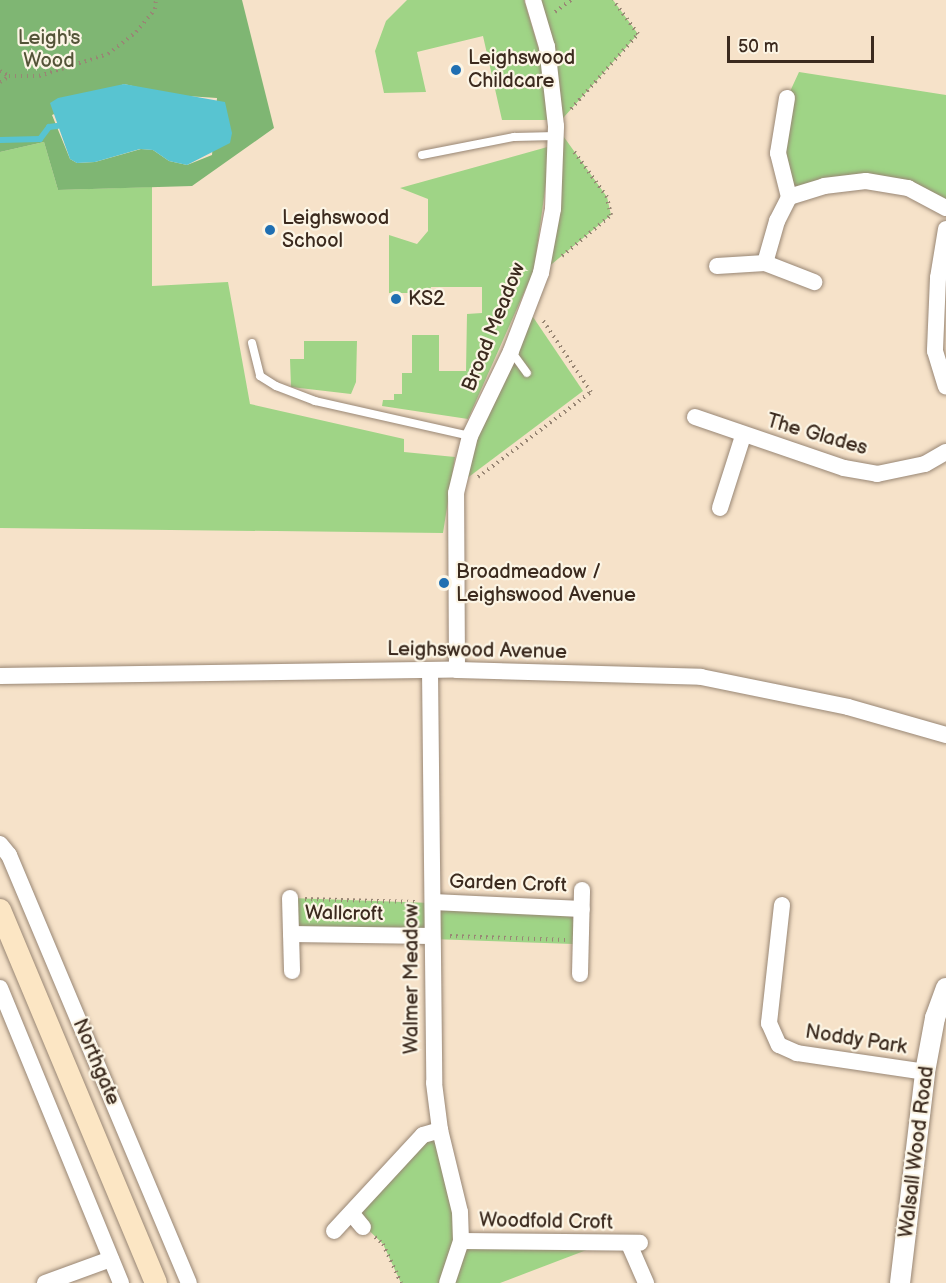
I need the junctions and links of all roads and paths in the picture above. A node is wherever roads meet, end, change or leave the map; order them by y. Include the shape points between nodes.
1 (156, 0) edge
2 (533, 0) edge
3 (613, 0) edge
4 (0, 71) edge
5 (9, 76) junction
6 (0, 82) edge
7 (787, 98) dead end
8 (556, 131) junction
9 (422, 155) dead end
10 (789, 197) junction
11 (946, 208) edge
12 (946, 229) edge
13 (765, 263) junction
14 (717, 266) dead end
15 (541, 273) junction
16 (814, 282) dead end
17 (530, 301) junction
18 (252, 343) dead end
19 (511, 351) junction
20 (527, 373) dead end
21 (946, 386) edge
22 (695, 417) dead end
23 (470, 436) junction
24 (743, 436) junction
25 (946, 452) edge
26 (456, 493) junction
27 (720, 508) dead end
28 (430, 670) junction
29 (457, 670) junction
30 (0, 676) edge
31 (946, 735) edge
32 (0, 844) edge
33 (582, 890) dead end
34 (290, 898) joint
35 (433, 902) junction
36 (782, 905) dead end
37 (582, 909) junction
38 (0, 910) edge
39 (291, 934) junction
40 (432, 936) junction
41 (581, 941) junction
42 (292, 971) dead end
43 (580, 974) dead end
44 (0, 988) edge
45 (946, 988) edge
46 (926, 1072) junction
47 (440, 1130) junction
48 (352, 1214) junction
49 (363, 1227) joint
50 (334, 1231) dead end
51 (461, 1241) junction
52 (111, 1259) junction
53 (45, 1283) edge
54 (121, 1283) edge
55 (156, 1283) edge
56 (189, 1283) edge
57 (401, 1283) edge
58 (447, 1283) edge
59 (646, 1283) edge
60 (900, 1283) edge

1 - 5 path via 155,9 136,32 108,54 39,76
2 - 8 street, Broad Meadow via 547,47
3 - 8 path via 638,34
4 - 5 path
5 - 6 path
7 - 10 street via 778,153
8 - 9 lane
8 - 15 street, Broad Meadow via 553,209
8 - 15 path via 607,197 611,214
10 - 11 street via 824,186 866,181 908,188
10 - 13 street via 777,221
12 - 21 street via 938,278 935,351
13 - 14 street
13 - 16 street
15 - 17 street, Broad Meadow
17 - 19 street, Broad Meadow
17 - 26 path via 591,392
18 - 23 lane via 260,376 276,386 315,401
19 - 20 lane
19 - 23 street, Broad Meadow
22 - 24 street, The Glades
23 - 26 street, Broad Meadow
24 - 25 street, The Glades via 844,468 877,474 925,464
24 - 27 street, The Glades
26 - 29 street, Broad Meadow
28 - 29 street, Leighswood Avenue
28 - 30 street, Leighswood Avenue
28 - 35 street, Walmer Meadow
29 - 31 street, Leighswood Avenue via 701,676 848,707
32 - 56 street, Northgate via 9,855
33 - 37 street, Garden Croft
34 - 35 path
34 - 39 street, Wallcroft
35 - 37 street, Garden Croft
35 - 40 street, Walmer Meadow
36 - 46 street, Noddy Park via 770,1023 779,1045 797,1053
37 - 41 street, Garden Croft
38 - 55 main road, Northgate
39 - 40 street, Wallcroft
39 - 42 street, Wallcroft
40 - 41 path
40 - 47 street, Walmer Meadow via 432,1034
41 - 43 street, Garden Croft
44 - 52 street
45 - 46 street, Walsall Wood Road via 935,1018
46 - 60 street, Walsall Wood Road
47 - 48 street via 423,1135
47 - 51 street, Walmer Meadow via 460,1212
48 - 49 street
48 - 50 street
49 - 57 path via 383,1244
51 - 58 street, Walmer Meadow
51 - 59 street, Woodfold Croft via 635,1244
52 - 53 street
52 - 54 street

